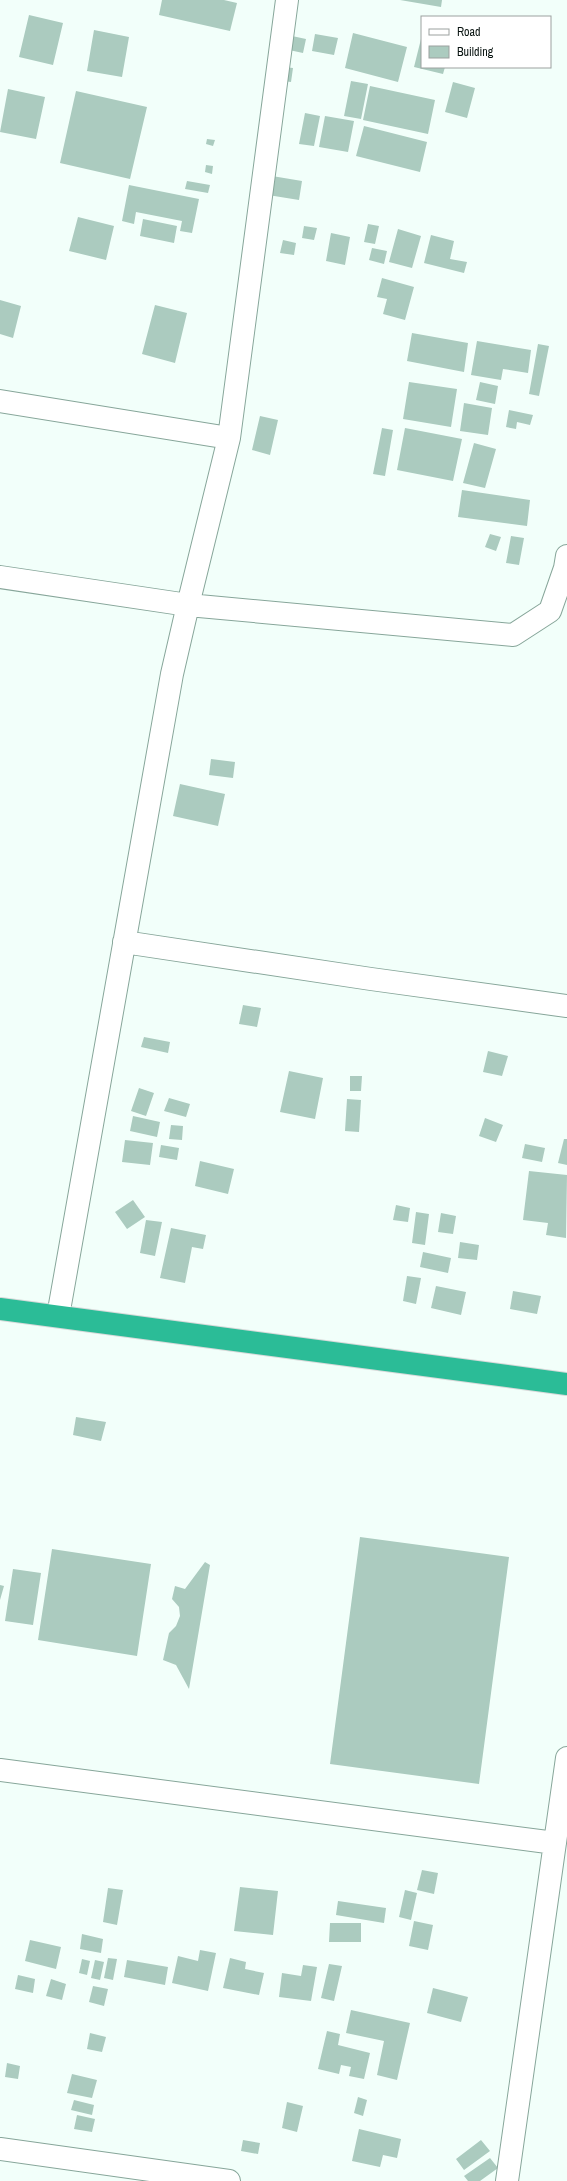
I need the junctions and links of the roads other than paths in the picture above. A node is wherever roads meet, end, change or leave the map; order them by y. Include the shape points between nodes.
1 (286, 0) edge
2 (0, 401) edge
3 (229, 438) junction
4 (567, 556) edge
5 (0, 577) edge
6 (188, 605) junction
7 (559, 613) edge
8 (124, 942) junction
9 (567, 1006) edge
10 (0, 1309) edge
11 (58, 1316) junction
12 (567, 1384) edge
13 (567, 1758) edge
14 (0, 1770) edge
15 (555, 1843) junction
16 (0, 2149) edge
17 (229, 2181) edge
18 (506, 2181) edge

1 - 3 street
2 - 3 street
3 - 6 street
4 - 7 street
5 - 6 street
6 - 7 street via 513,634
6 - 8 street via 172,674
8 - 9 street
8 - 11 street
10 - 11 highway
11 - 12 highway
13 - 15 street
14 - 15 street
15 - 18 street
16 - 17 street

